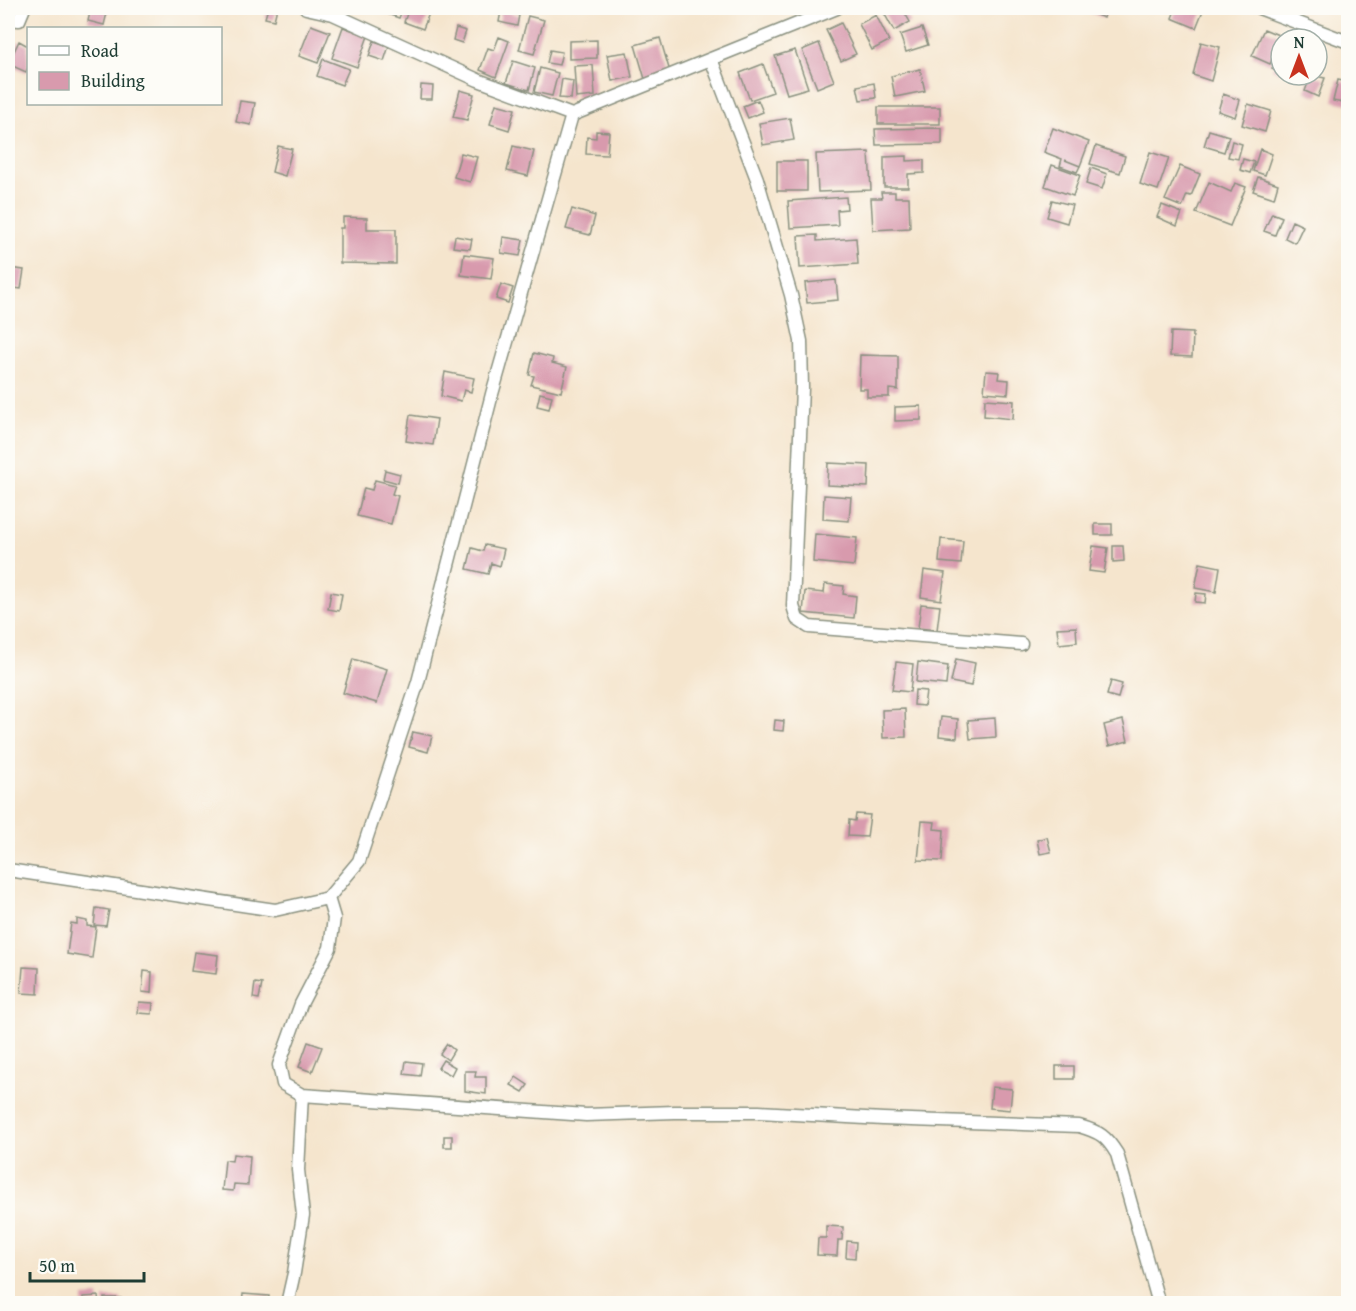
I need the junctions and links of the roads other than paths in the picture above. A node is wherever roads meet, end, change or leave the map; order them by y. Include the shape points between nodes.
1 (24, 8) edge
2 (306, 8) edge
3 (837, 8) edge
4 (1259, 8) edge
5 (8, 19) edge
6 (1348, 42) edge
7 (711, 59) junction
8 (572, 115) junction
9 (1021, 644) dead end
10 (8, 870) edge
11 (328, 898) junction
12 (302, 1095) junction
13 (287, 1304) edge
14 (1159, 1304) edge

1 - 5 street via 19,20
2 - 8 street via 333,14 478,80
3 - 7 street
4 - 6 street
7 - 8 street
7 - 9 street via 757,179 801,341 793,606 797,619 809,627
8 - 11 street via 492,394 417,682 360,861
10 - 11 street via 275,910
11 - 12 street via 334,918 330,948 301,1004 279,1065 283,1084
12 - 13 street via 298,1170 303,1215
12 - 14 street via 586,1115 759,1112 1079,1126 1098,1131 1117,1154

